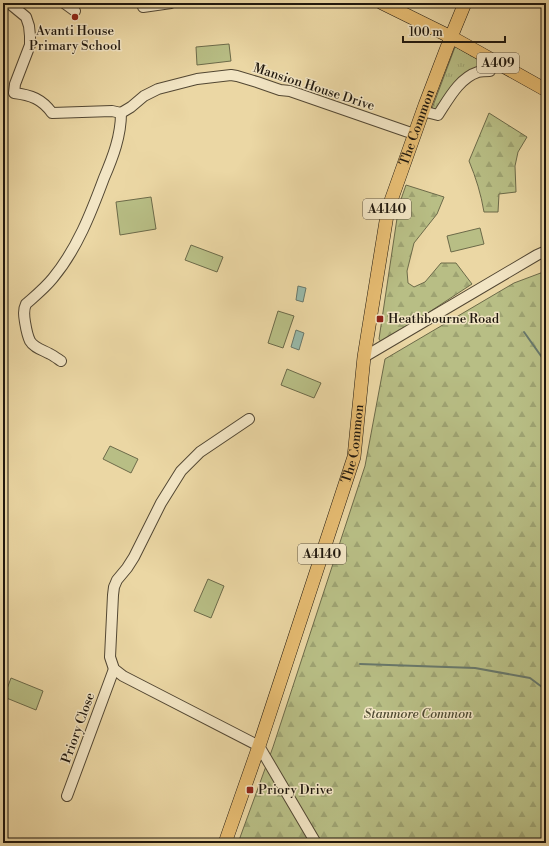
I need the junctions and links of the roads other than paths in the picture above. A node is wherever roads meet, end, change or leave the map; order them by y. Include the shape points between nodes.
1 (9, 3) edge
2 (64, 3) edge
3 (171, 3) edge
4 (382, 3) edge
5 (465, 3) edge
6 (143, 7) dead end
7 (75, 12) dead end
8 (451, 37) junction
9 (490, 71) dead end
10 (546, 90) edge
11 (422, 112) junction
12 (121, 113) junction
13 (414, 134) junction
14 (546, 251) edge
15 (364, 357) junction
16 (61, 361) dead end
17 (249, 419) dead end
18 (114, 669) junction
19 (259, 746) junction
20 (67, 796) dead end
21 (225, 843) edge
22 (316, 843) edge

1 - 12 street via 26,17 30,36 30,45 14,93 25,94 39,100 52,113
2 - 7 street
3 - 6 street
4 - 8 main road, A409
5 - 8 main road, A4140
8 - 10 main road, A409
8 - 11 main road, The Common / A4140
9 - 11 street via 479,72 465,80 438,115
11 - 13 main road, The Common / A4140
12 - 13 street, Mansion House Drive via 158,89 197,79 231,75 290,91
12 - 16 street via 116,146 83,229 58,271 25,307 25,321 30,340 35,346
13 - 15 main road, The Common / A4140 via 388,208
14 - 15 street
15 - 19 main road, The Common / A4140 via 354,457
17 - 18 street via 200,452 181,471 161,503 134,557 117,580 112,595 110,657
18 - 19 street
18 - 20 street, Priory Close
19 - 21 main road, The Common / A4140
19 - 22 street

